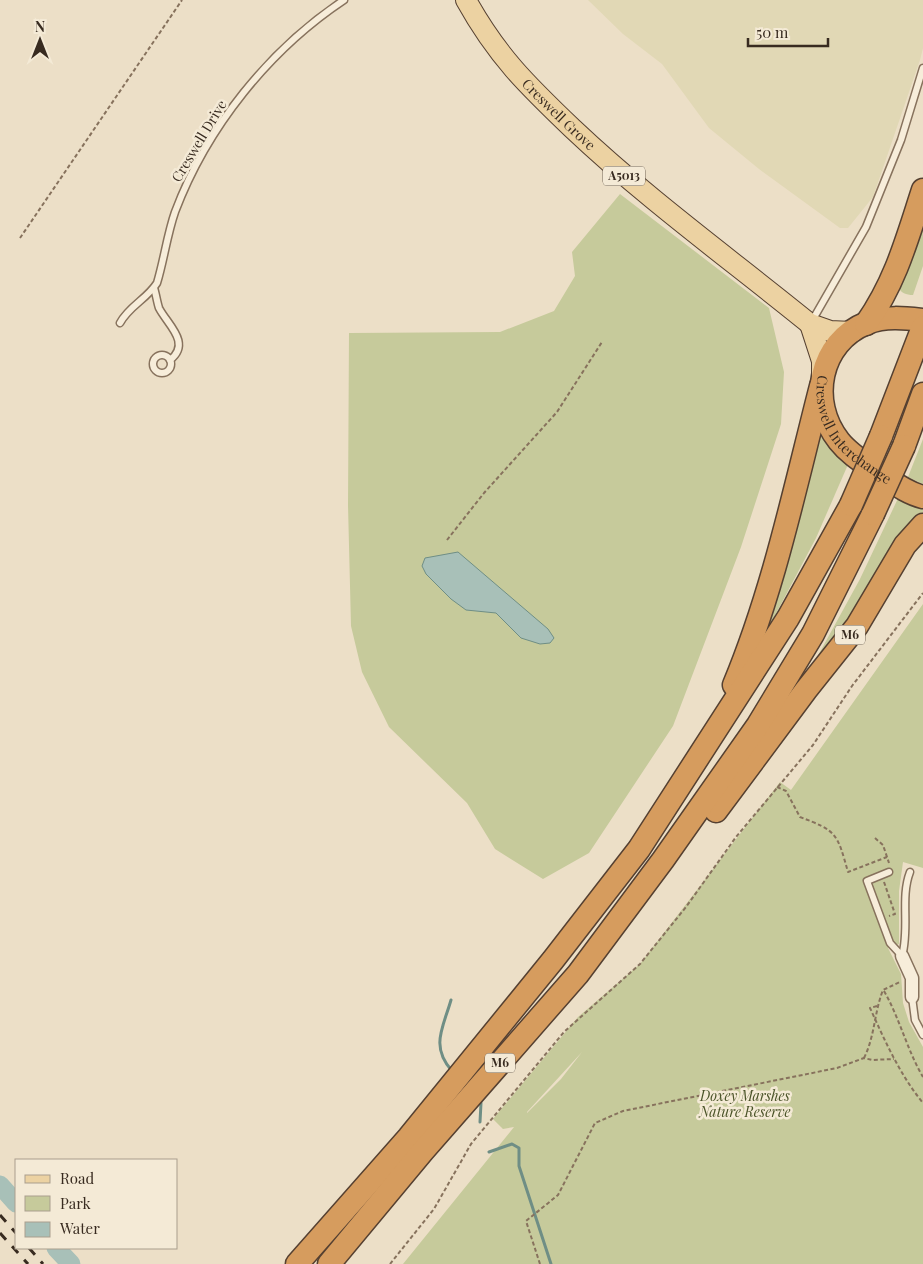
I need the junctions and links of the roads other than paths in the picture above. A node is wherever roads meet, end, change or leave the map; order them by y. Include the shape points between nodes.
1 (344, 0) edge
2 (466, 0) edge
3 (923, 68) edge
4 (923, 190) edge
5 (154, 288) junction
6 (923, 320) edge
7 (120, 323) dead end
8 (810, 324) junction
9 (923, 327) edge
10 (859, 328) junction
11 (170, 360) dead end
12 (822, 381) junction
13 (923, 394) edge
14 (923, 497) edge
15 (923, 525) edge
16 (717, 730) junction
17 (761, 736) junction
18 (889, 872) dead end
19 (910, 872) dead end
20 (902, 956) junction
21 (918, 978) edge
22 (912, 997) joint
23 (923, 1035) edge
24 (416, 1144) junction
25 (297, 1264) edge
26 (329, 1264) edge

1 - 5 lane, Creswell Drive via 314,20 275,56 222,124 184,190
2 - 8 main road, Creswell Grove / A5013 via 503,60 592,147 637,188
3 - 8 lane via 901,140 866,227
4 - 10 highway, Creswell Interchange via 886,295
5 - 7 lane via 126,312
5 - 11 lane via 159,307 178,341 178,353
6 - 10 highway via 900,317
8 - 10 main road, Creswell Grove / A5013 via 830,331
8 - 12 main road via 822,361
9 - 16 highway, M6, bridge via 851,505 788,618
10 - 12 highway, Creswell Interchange via 831,354
12 - 14 highway, Creswell Interchange via 825,415 844,447 905,491
12 - 16 highway, M6 via 765,599 744,660 718,717
13 - 17 highway, M6, bridge via 873,514
15 - 17 highway, M6 via 905,545 857,626
16 - 24 highway, M6 via 639,850
17 - 24 highway, M6 via 705,826 679,837 578,974
18 - 20 lane via 867,881 890,943
19 - 20 lane
20 - 21 street
21 - 22 street
22 - 23 lane via 915,1020
24 - 25 highway, M6
24 - 26 highway, M6

